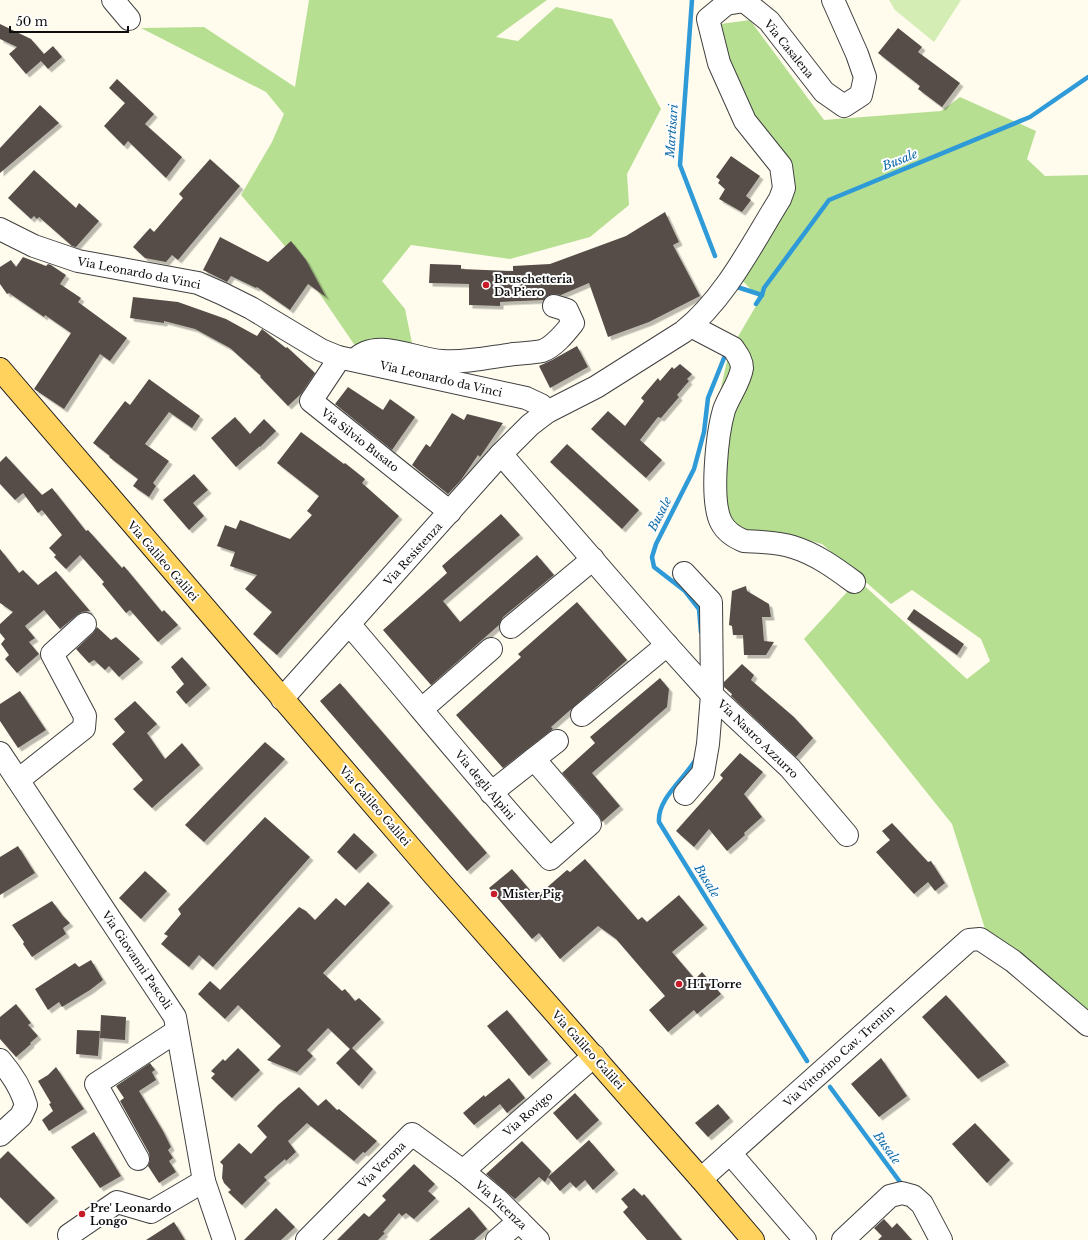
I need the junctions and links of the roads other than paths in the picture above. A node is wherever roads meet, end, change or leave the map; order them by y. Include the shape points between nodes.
1 (113, 0) edge
2 (833, 0) edge
3 (129, 19) dead end
4 (0, 229) edge
5 (554, 306) dead end
6 (691, 326) junction
7 (346, 359) junction
8 (0, 369) edge
9 (547, 412) junction
10 (501, 454) junction
11 (450, 512) junction
12 (593, 559) junction
13 (684, 574) dead end
14 (854, 582) dead end
15 (85, 624) dead end
16 (349, 624) junction
17 (511, 627) dead end
18 (667, 645) junction
19 (491, 649) dead end
20 (712, 695) junction
21 (282, 698) junction
22 (422, 709) junction
23 (582, 715) dead end
24 (557, 741) dead end
25 (0, 753) edge
26 (534, 759) junction
27 (17, 778) junction
28 (491, 793) junction
29 (685, 794) dead end
30 (848, 835) dead end
31 (1088, 1025) edge
32 (177, 1030) junction
33 (594, 1056) junction
34 (0, 1060) edge
35 (0, 1135) edge
36 (730, 1153) junction
37 (138, 1159) dead end
38 (463, 1172) junction
39 (701, 1179) junction
40 (204, 1181) junction
41 (519, 1221) junction
42 (69, 1235) dead end
43 (224, 1240) edge
44 (307, 1240) edge
45 (497, 1240) edge
46 (538, 1240) edge
47 (753, 1240) edge
48 (805, 1240) edge
49 (843, 1240) edge
50 (941, 1240) edge

1 - 3 street
2 - 6 street, Via Casalena via 858,54 865,77 861,95 844,106 824,92 769,21 744,1 726,4 708,19 719,63 745,121 780,166 784,188 780,199 733,276
4 - 7 street, Via Leonardo da Vinci via 34,246 78,261 198,283 251,308 320,350
5 - 7 street via 567,310 573,322 561,338 542,351 440,361 380,349
6 - 9 street via 596,387
6 - 14 street via 733,348 740,358 742,368 720,426 716,472 717,508 721,521 730,534 744,541 793,547 832,565
7 - 9 street, Via Leonardo da Vinci via 526,398
7 - 11 street, Via Silvio Busato via 335,365 311,401
8 - 21 main road, Via Galileo Galilei
9 - 10 street, Via Resistenza
10 - 11 street, Via Resistenza
10 - 12 street, Via Nastro Azzurro
11 - 16 street, Via Resistenza
12 - 17 street
12 - 18 street, Via Nastro Azzurro
13 - 20 street via 711,602
15 - 27 street via 52,654 85,716 84,728
16 - 21 street, Via Resistenza
16 - 22 street, Via degli Alpini
18 - 20 street, Via Nastro Azzurro
18 - 23 street
19 - 22 street
20 - 29 street via 703,773
20 - 30 street, Via Nastro Azzurro via 790,768
21 - 33 main road, Via Galileo Galilei
22 - 28 street, Via degli Alpini
24 - 26 street
25 - 27 street, Via Giovanni Pascoli
26 - 28 street
26 - 28 street, Via degli Alpini via 590,824 550,859
27 - 32 street, Via Giovanni Pascoli via 175,1017
31 - 36 street, Via Vittorino Cav. Trentin via 1013,961 980,939 969,940
32 - 37 street via 96,1084
32 - 40 street, Via Giovanni Pascoli
33 - 38 street, Via Rovigo
33 - 39 main road, Via Galileo Galilei
34 - 35 street via 22,1091 26,1105 20,1116
36 - 39 street, Via Vittorino Cav. Trentin
36 - 48 street
38 - 41 street, Via Vicenza
38 - 44 street, Via Verona via 412,1134
39 - 47 main road, Via Galileo Galilei
40 - 42 street via 151,1212 117,1202
40 - 43 street, Via Giovanni Pascoli
41 - 45 street
41 - 46 street, Via Vicenza
49 - 50 street via 890,1196 902,1193 913,1196 922,1204

